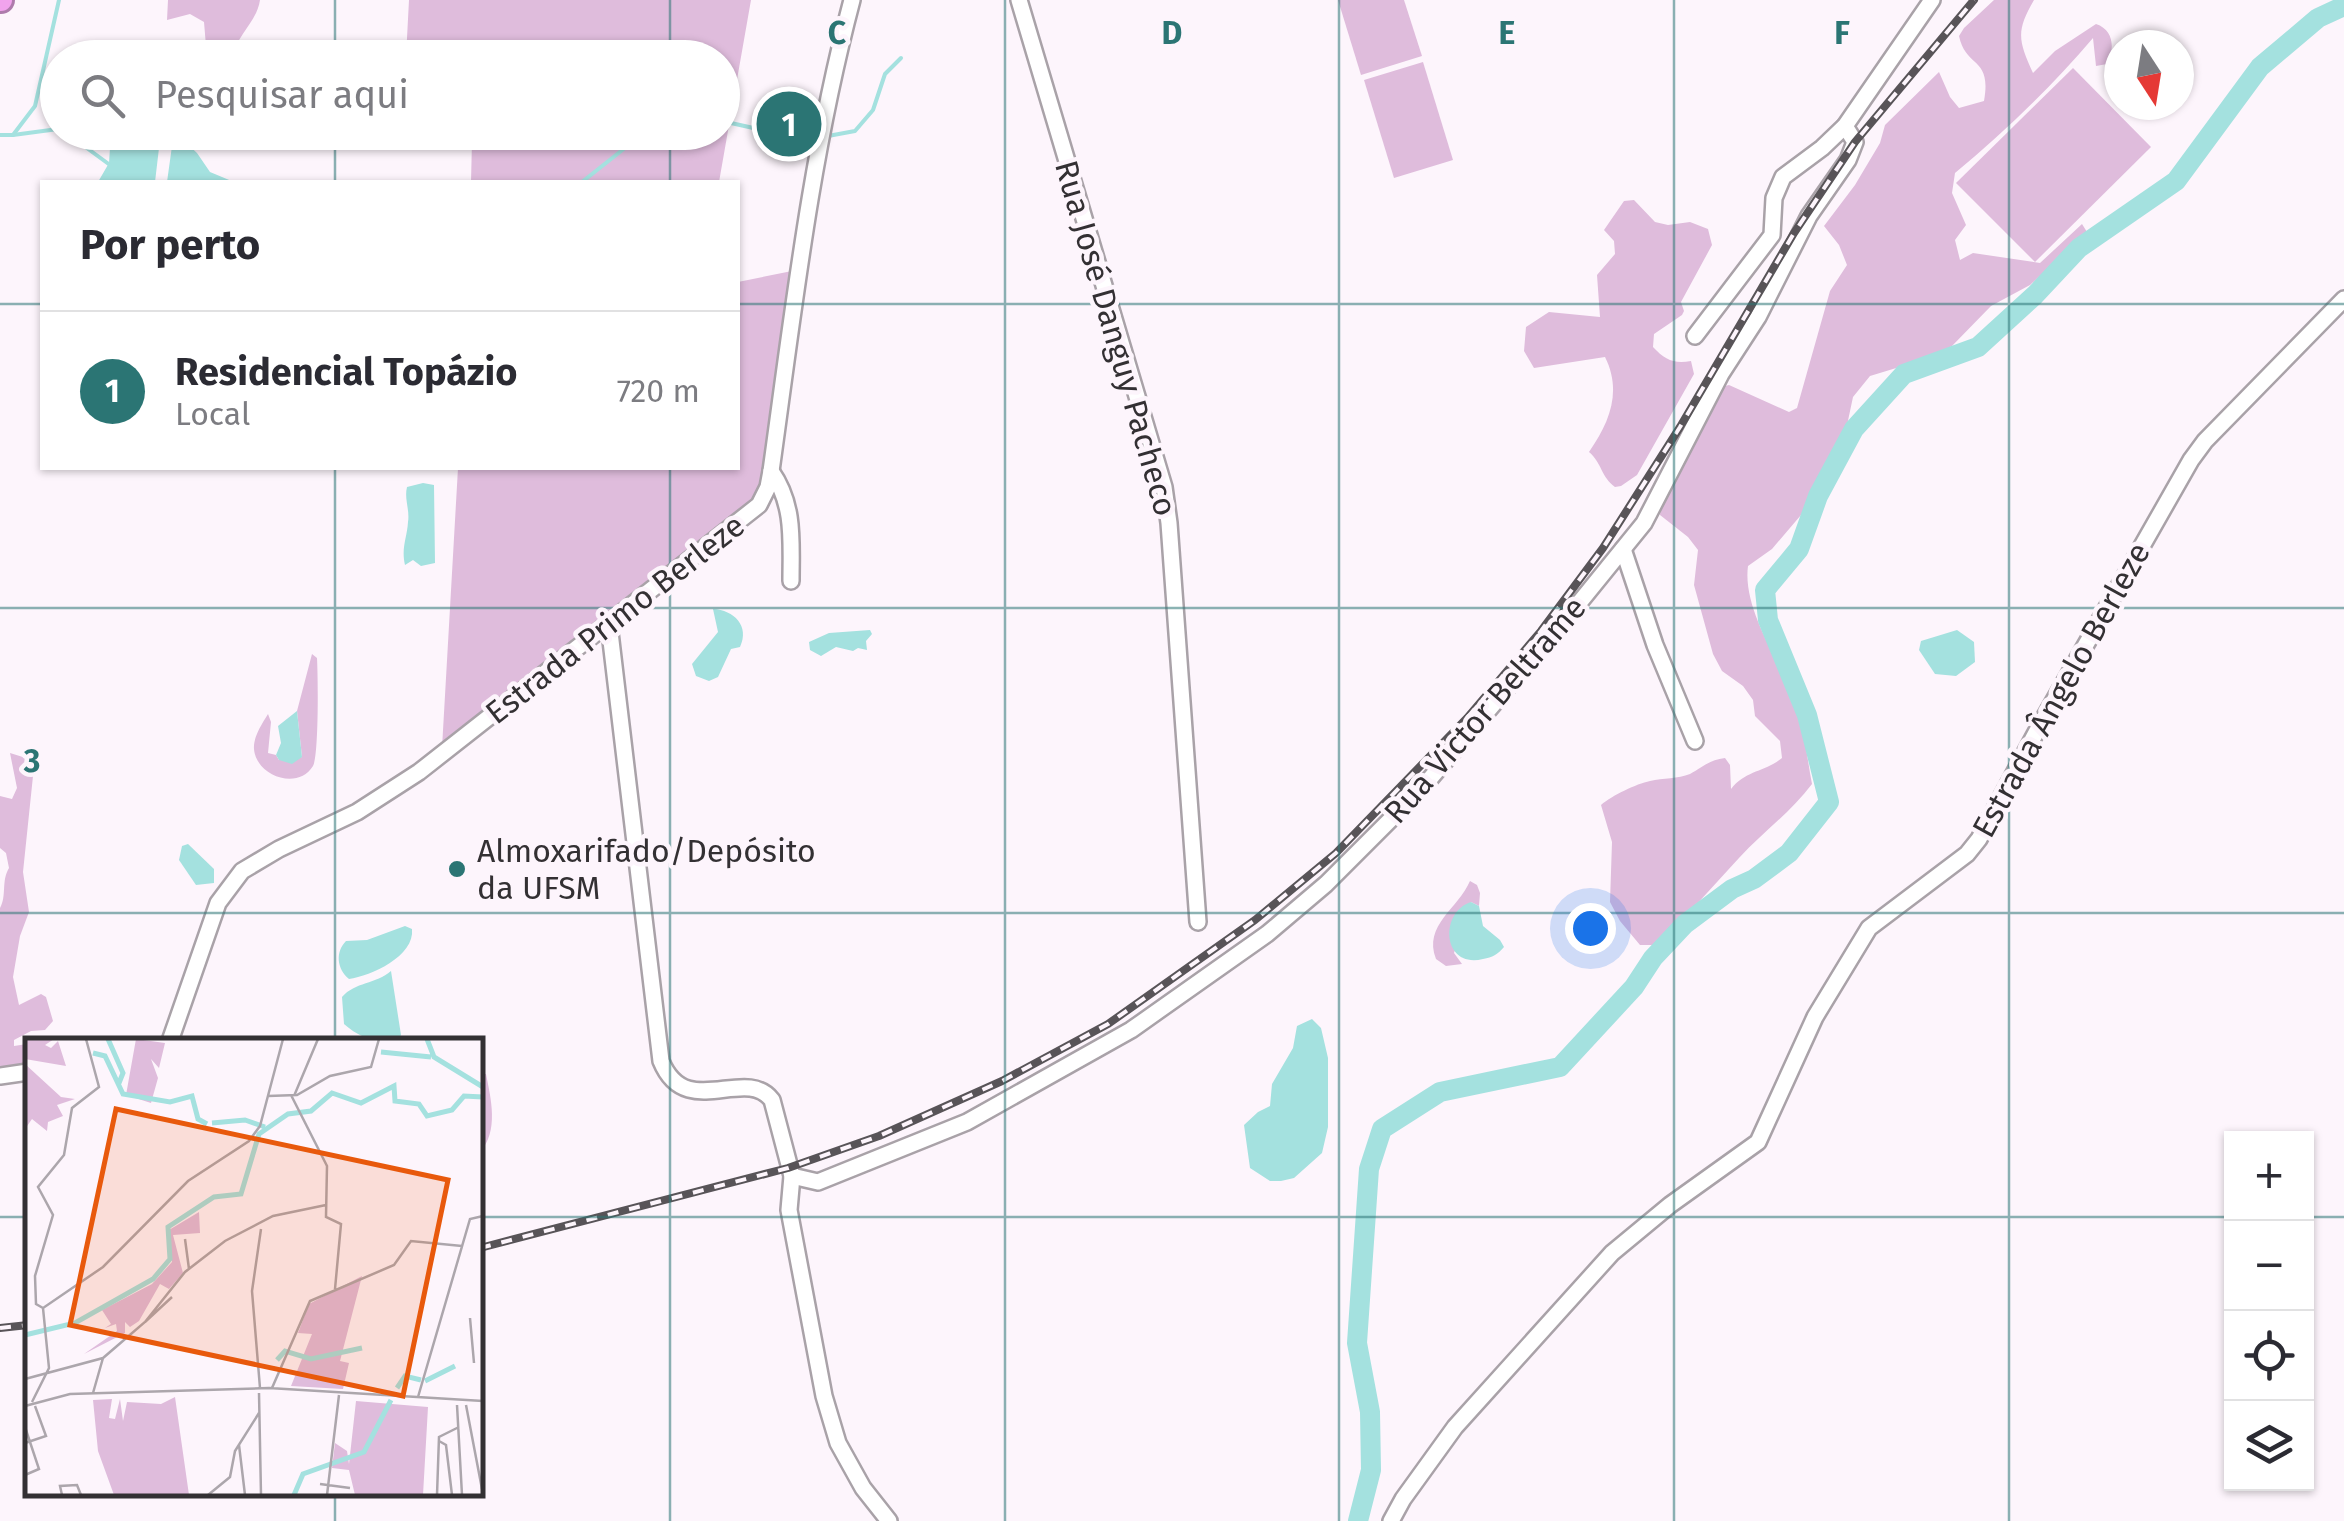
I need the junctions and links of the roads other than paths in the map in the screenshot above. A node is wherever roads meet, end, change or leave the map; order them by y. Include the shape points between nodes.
1 (852, 0) edge
2 (1019, 0) edge
3 (1932, 0) edge
4 (1845, 126) junction
5 (2344, 299) edge
6 (1696, 336) dead end
7 (771, 471) junction
8 (1623, 550) junction
9 (791, 580) dead end
10 (609, 624) junction
11 (1695, 741) dead end
12 (1198, 922) dead end
13 (171, 1038) edge
14 (25, 1072) edge
15 (0, 1076) edge
16 (792, 1176) junction
17 (889, 1521) edge
18 (1391, 1521) edge

1 - 7 street, Estrada Primo Berleze via 828,89
2 - 12 street, Rua José Danguy Pacheco via 1166,498
3 - 4 street, Rua Victor Beltrame
4 - 6 street via 1783,177 1772,235
4 - 8 street, Rua Victor Beltrame via 1855,142 1848,160 1809,216 1644,523
5 - 18 street, Estrada Ângelo Berleze via 2191,460 1979,839 1859,940 1758,1142 1612,1253 1455,1427
7 - 9 street via 790,515
7 - 10 street, Estrada Primo Berleze via 764,496 746,517
8 - 11 street
8 - 16 street, Rua Victor Beltrame via 1422,787 1326,884 1211,977 967,1122 818,1182
10 - 13 street, Estrada Primo Berleze via 406,781 232,880 210,922
10 - 16 street via 661,1061 672,1081 693,1090 754,1088 768,1094
14 - 15 street
16 - 17 street via 788,1210 824,1396 838,1443

